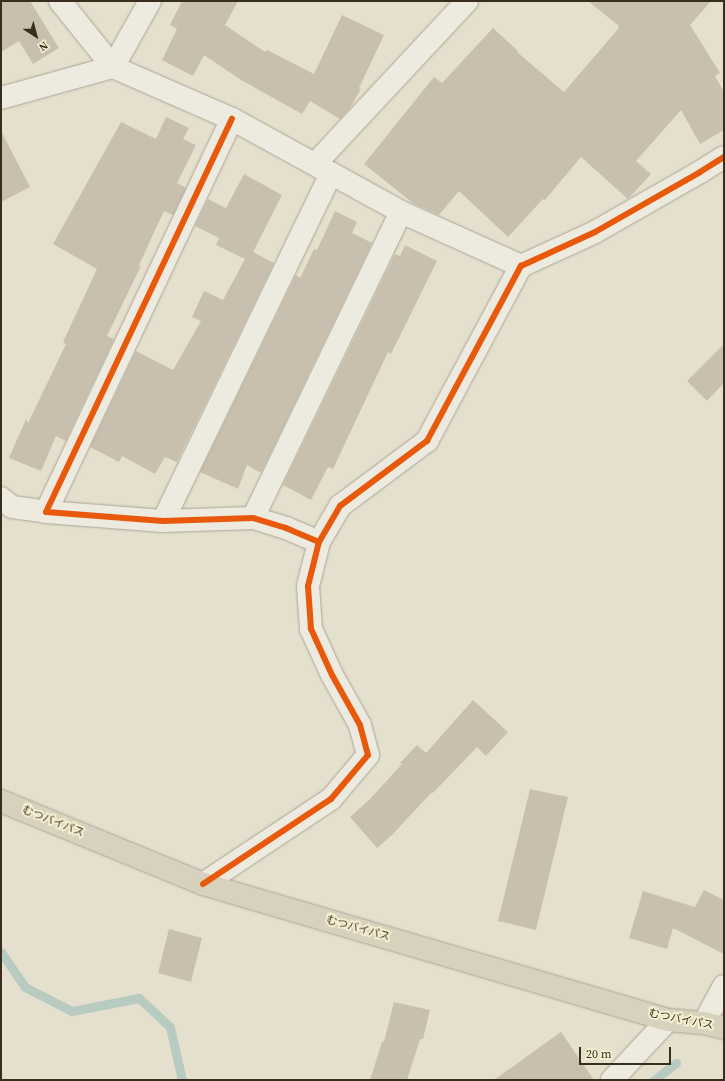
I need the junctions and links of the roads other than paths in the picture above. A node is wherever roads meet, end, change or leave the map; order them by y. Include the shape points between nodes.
1 (60, 1) edge
2 (150, 1) edge
3 (467, 1) edge
4 (113, 67) junction
5 (1, 98) edge
6 (232, 119) junction
7 (724, 157) edge
8 (323, 168) junction
9 (401, 212) junction
10 (521, 266) junction
11 (1, 498) edge
12 (46, 512) junction
13 (253, 518) junction
14 (163, 521) junction
15 (319, 542) junction
16 (1, 801) edge
17 (203, 884) junction
18 (724, 986) edge
19 (668, 1020) junction
20 (714, 1026) edge
21 (612, 1080) edge

1 - 4 street
2 - 4 street
3 - 8 street
4 - 5 street
4 - 6 street
6 - 8 street
6 - 12 street
7 - 10 street via 595,232
8 - 9 street
8 - 14 street
9 - 10 street
9 - 13 street
10 - 15 street via 427,441 340,506
11 - 12 street via 12,507
12 - 14 street
13 - 14 street
13 - 15 street
15 - 17 street via 308,586 311,629 332,675 360,725 368,755 331,799
16 - 17 highway, むつバイパス
17 - 19 highway, むつバイパス
18 - 20 street
19 - 20 highway, むつバイパス
19 - 21 street

